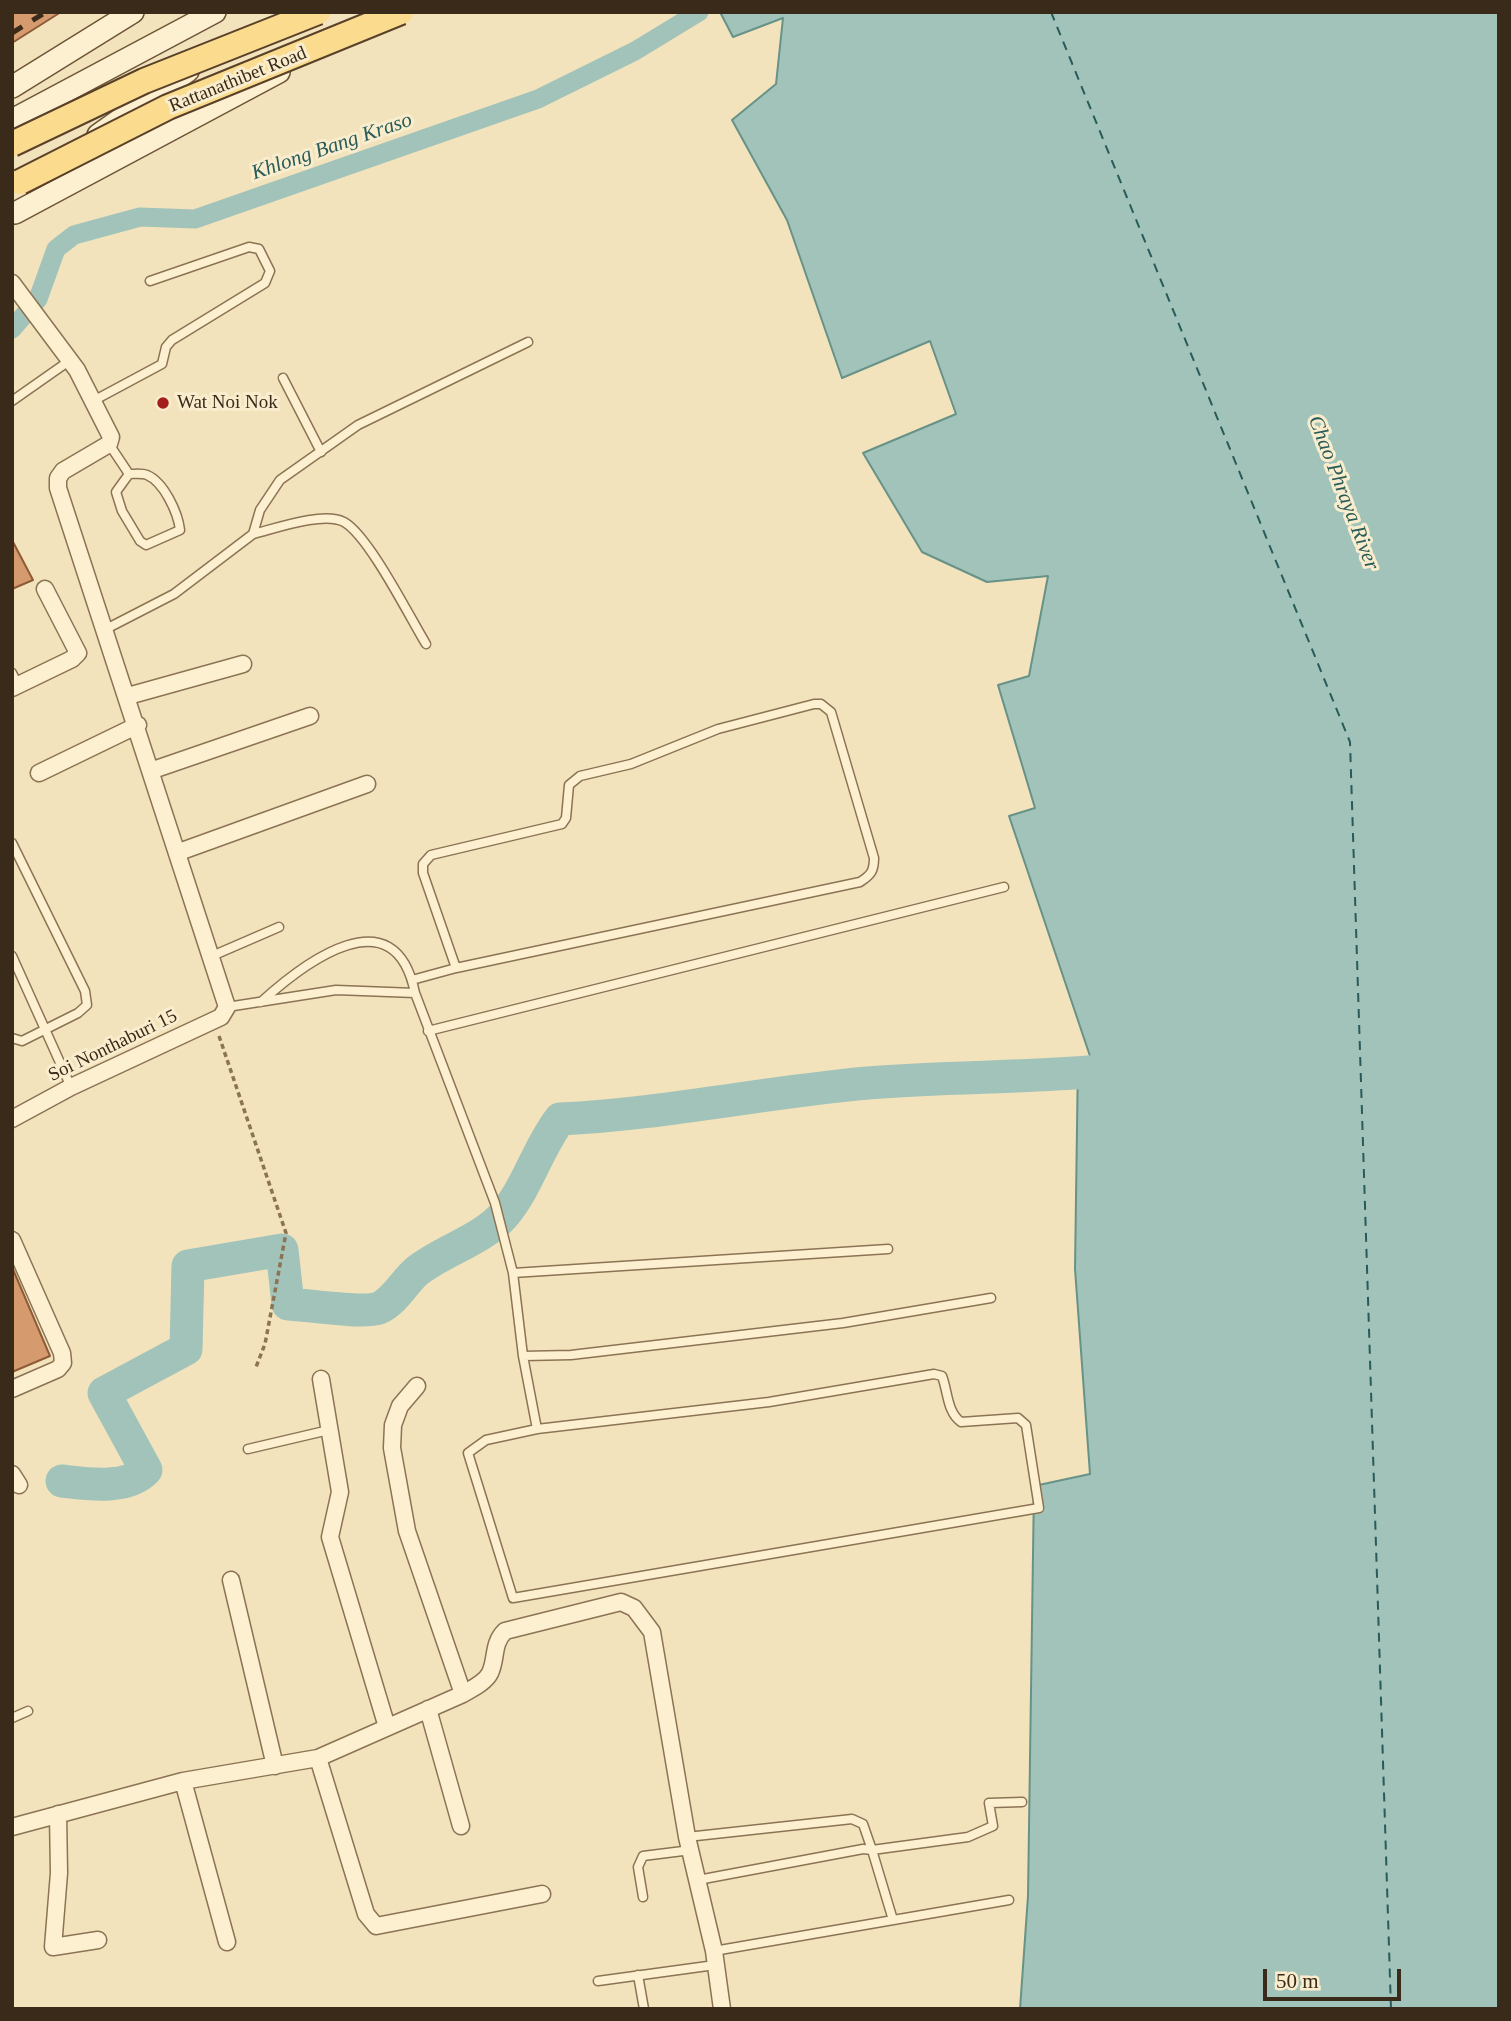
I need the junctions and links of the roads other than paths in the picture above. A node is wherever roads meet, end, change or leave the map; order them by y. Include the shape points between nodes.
1 (133, 12) edge
2 (215, 12) edge
3 (282, 12) edge
4 (318, 12) edge
5 (384, 12) edge
6 (401, 12) edge
7 (12, 87) edge
8 (12, 120) edge
9 (12, 144) edge
10 (20, 182) dead end
11 (13, 214) edge
12 (150, 281) dead end
13 (12, 283) edge
14 (528, 342) dead end
15 (69, 362) junction
16 (283, 378) dead end
17 (12, 401) edge
18 (93, 401) junction
19 (109, 444) junction
20 (321, 452) junction
21 (129, 474) junction
22 (253, 534) junction
23 (45, 589) dead end
24 (106, 629) junction
25 (426, 644) dead end
26 (243, 664) dead end
27 (14, 682) edge
28 (128, 696) junction
29 (310, 716) dead end
30 (138, 725) junction
31 (153, 770) junction
32 (39, 773) dead end
33 (367, 784) dead end
34 (12, 843) edge
35 (179, 852) junction
36 (15, 854) edge
37 (1004, 887) dead end
38 (279, 927) dead end
39 (12, 956) edge
40 (212, 956) junction
41 (456, 968) junction
42 (412, 980) junction
43 (415, 993) junction
44 (261, 1002) junction
45 (227, 1007) junction
46 (46, 1030) junction
47 (428, 1031) junction
48 (12, 1038) edge
49 (71, 1087) junction
50 (12, 1119) edge
51 (12, 1240) edge
52 (888, 1249) dead end
53 (513, 1273) junction
54 (991, 1298) dead end
55 (523, 1356) junction
56 (321, 1379) dead end
57 (417, 1386) dead end
58 (12, 1389) edge
59 (537, 1429) junction
60 (329, 1430) junction
61 (248, 1449) dead end
62 (231, 1580) dead end
63 (463, 1694) junction
64 (428, 1709) junction
65 (28, 1711) dead end
66 (12, 1718) edge
67 (387, 1727) junction
68 (318, 1758) junction
69 (275, 1766) junction
70 (183, 1781) junction
71 (1021, 1802) dead end
72 (58, 1814) junction
73 (461, 1826) dead end
74 (12, 1827) edge
75 (689, 1843) junction
76 (872, 1850) junction
77 (698, 1880) junction
78 (542, 1894) dead end
79 (643, 1897) dead end
80 (1009, 1900) dead end
81 (894, 1920) junction
82 (98, 1940) dead end
83 (227, 1942) dead end
84 (715, 1958) junction
85 (638, 1975) junction
86 (598, 1981) dead end
87 (644, 2009) edge
88 (722, 2009) edge

1 - 7 main road
2 - 8 main road
3 - 11 main road, Rattanathibet Road via 133,108 71,158
4 - 9 main road, Rattanathibet Road, bridge via 144,81
5 - 11 main road
6 - 10 main road, Rattanathibet Road, bridge via 168,107
12 - 18 lane via 249,247 260,249 270,271 265,283 172,340 162,363
13 - 15 street
14 - 20 lane via 358,425
15 - 17 lane
15 - 18 street
16 - 20 lane
18 - 19 street via 107,427
19 - 21 lane
19 - 24 street via 58,478
20 - 22 lane via 280,480 260,510
21 - 21 lane via 116,492 140,541 154,543 180,530 176,513 159,485 147,475
22 - 24 lane via 174,594
22 - 25 lane via 302,522 344,522 365,542
23 - 27 street via 78,653
24 - 28 street
26 - 28 street
28 - 30 street
29 - 31 street
30 - 31 street
30 - 32 street
31 - 35 street
33 - 35 street
34 - 36 lane
35 - 40 street
36 - 46 lane via 85,991 87,1005
37 - 47 lane
38 - 40 lane
39 - 46 lane
40 - 45 street
41 - 41 lane via 860,882 869,876 874,858 831,712 814,704 718,729 631,764 580,776 569,785 562,824 431,855 423,864 423,873
41 - 42 lane
42 - 43 lane
42 - 44 lane via 402,957 389,944 363,942 297,970
43 - 44 lane via 336,990
43 - 47 lane
44 - 45 lane
45 - 49 street, Soi Nonthaburi 15 via 221,1017
46 - 48 lane via 22,1041
46 - 49 lane
47 - 53 lane via 495,1203
49 - 50 street, Soi Nonthaburi 15
51 - 58 street via 63,1363
52 - 53 lane
53 - 55 lane
54 - 55 lane via 842,1323 571,1355
55 - 59 lane
56 - 60 street
57 - 63 street via 400,1406 393,1425 393,1448 407,1531
59 - 59 lane via 486,1440 468,1453 513,1598 1039,1508 1026,1424 1018,1418 961,1422 954,1418 942,1376 934,1374 769,1402
60 - 61 lane
60 - 67 street via 340,1492 330,1537
62 - 69 street
63 - 64 street
63 - 75 street via 491,1672 498,1638 505,1631 621,1602 634,1608 652,1632
64 - 67 street
64 - 73 street
65 - 66 lane
67 - 68 street
68 - 69 street
68 - 78 street via 366,1914 376,1926
69 - 70 street
70 - 72 street
70 - 83 street
71 - 76 lane via 989,1802 993,1826 968,1837
72 - 74 street
72 - 82 street via 53,1947
75 - 76 lane via 852,1819 863,1824
75 - 77 street
75 - 79 lane via 643,1856 638,1867
76 - 77 lane
76 - 81 lane
77 - 84 street
80 - 81 lane
81 - 84 lane
84 - 85 lane
84 - 88 street
85 - 86 lane
85 - 87 lane

